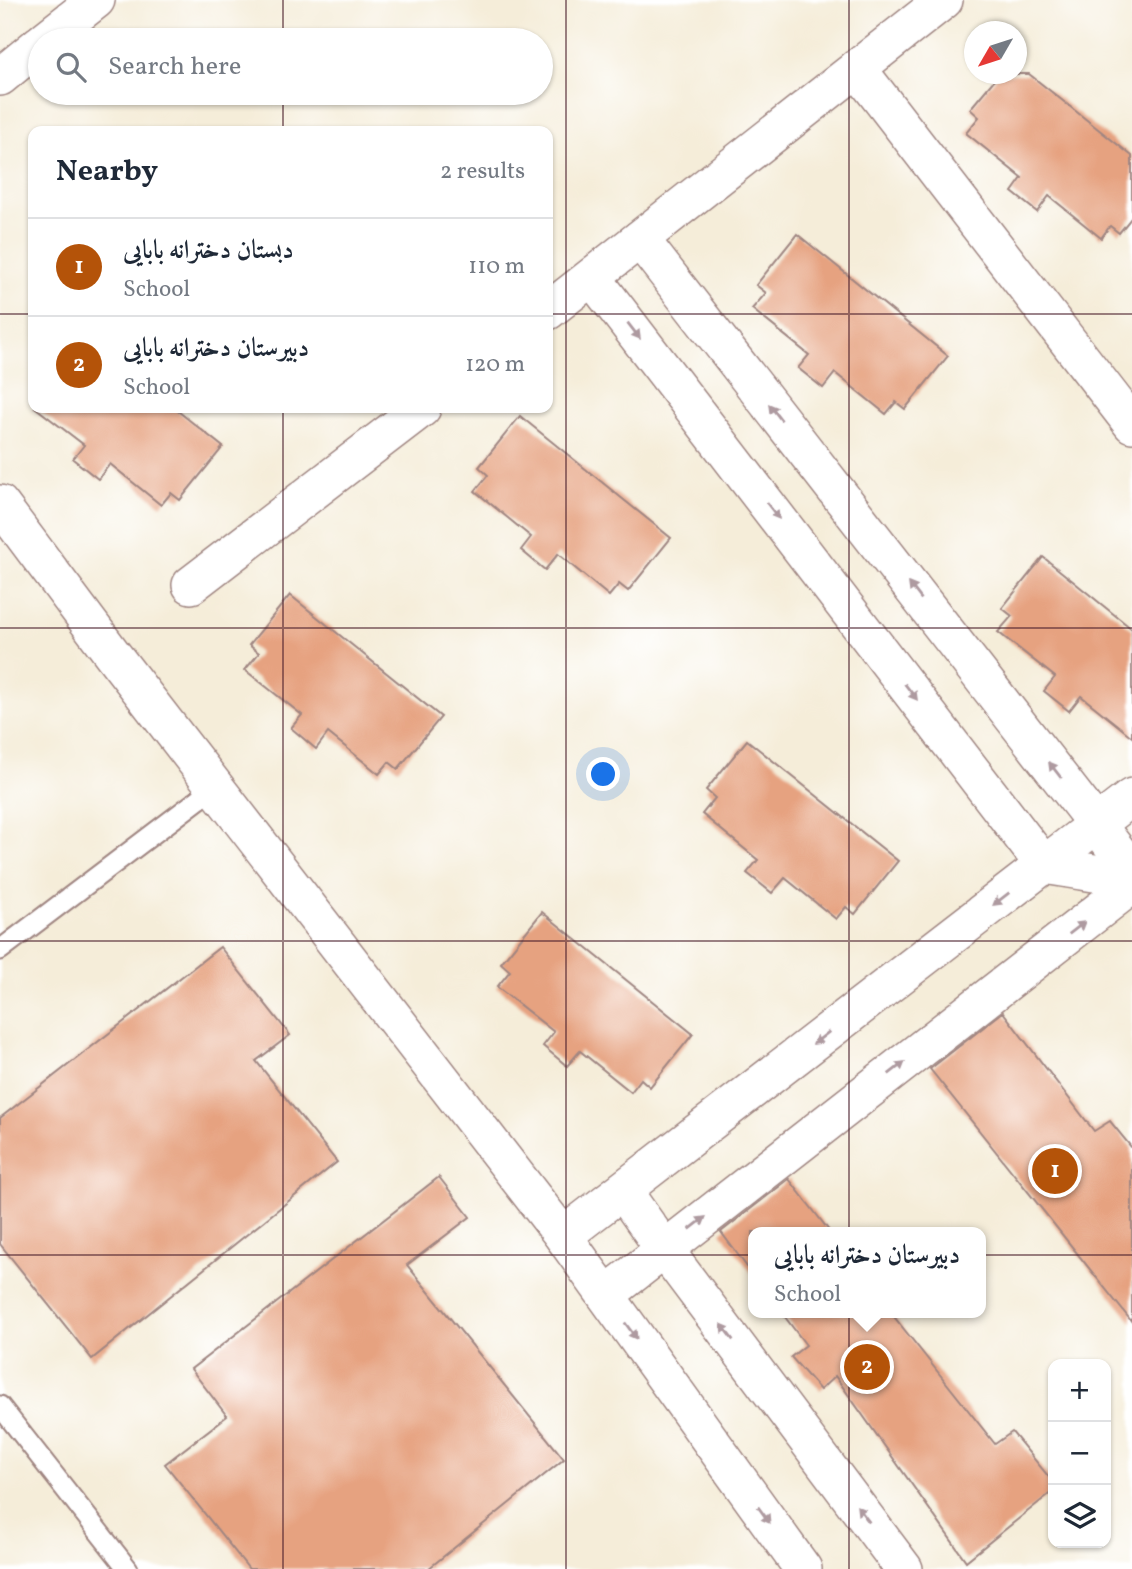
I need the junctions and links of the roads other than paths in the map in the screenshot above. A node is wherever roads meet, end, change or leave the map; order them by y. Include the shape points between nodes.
1 (96, 0) edge
2 (944, 0) edge
3 (60, 28) edge
4 (28, 54) edge
5 (857, 68) junction
6 (0, 77) edge
7 (640, 239) junction
8 (592, 277) junction
9 (553, 307) edge
10 (415, 413) edge
11 (1132, 424) edge
12 (0, 504) edge
13 (191, 585) dead end
14 (215, 787) junction
15 (1132, 797) edge
16 (1097, 824) junction
17 (1044, 865) junction
18 (1132, 870) edge
19 (1132, 878) edge
20 (1132, 885) edge
21 (0, 950) edge
22 (623, 1191) junction
23 (563, 1236) junction
24 (664, 1249) junction
25 (606, 1295) junction
26 (0, 1406) edge
27 (128, 1569) edge
28 (803, 1569) edge
29 (904, 1569) edge

1 - 3 street
2 - 5 street
4 - 6 street
5 - 7 street
5 - 11 street
7 - 8 street
16 -> 7 street
8 - 9 street
8 -> 17 street
10 - 13 street
12 - 14 street
14 - 21 lane
14 - 23 street
15 - 16 street
16 - 17 street
16 - 18 street
17 - 19 street
17 -> 22 street
24 -> 20 street
22 - 23 street
22 - 24 street
23 - 25 street
24 - 25 street
29 -> 24 street
25 -> 28 street
26 - 27 lane

